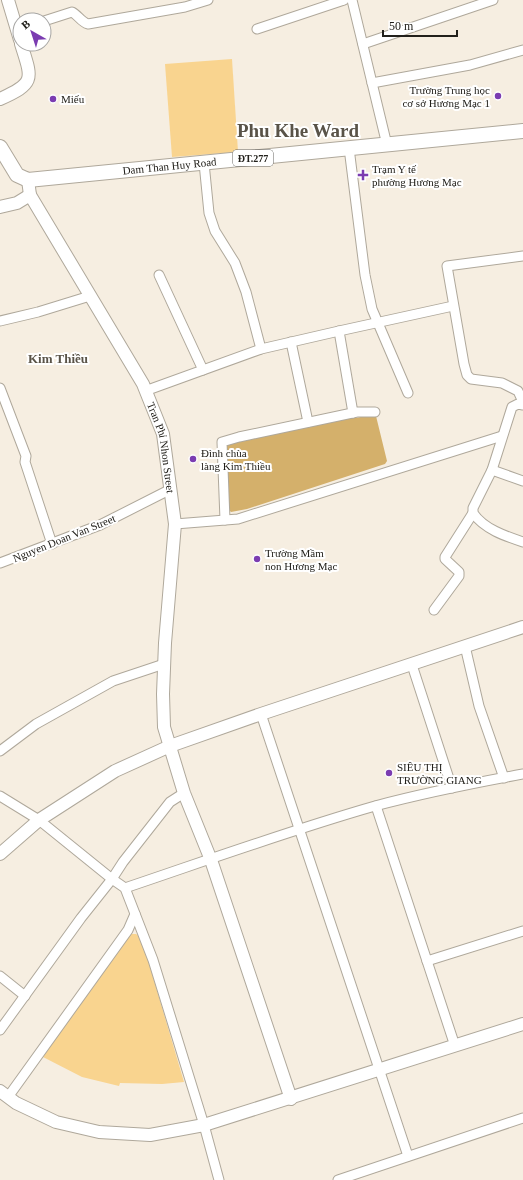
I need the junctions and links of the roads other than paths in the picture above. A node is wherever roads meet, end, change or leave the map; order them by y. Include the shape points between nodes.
1 (8, 0) edge
2 (208, 0) edge
3 (344, 0) edge
4 (352, 0) edge
5 (493, 0) edge
6 (12, 12) edge
7 (52, 18) edge
8 (257, 29) dead end
9 (363, 44) junction
10 (523, 50) edge
11 (23, 52) edge
12 (372, 84) junction
13 (0, 99) edge
14 (523, 131) edge
15 (387, 145) junction
16 (0, 147) edge
17 (349, 148) junction
18 (204, 163) junction
19 (28, 180) junction
20 (30, 195) junction
21 (0, 207) edge
22 (523, 256) edge
23 (159, 274) dead end
24 (90, 296) junction
25 (453, 306) junction
26 (0, 321) edge
27 (378, 324) junction
28 (339, 331) junction
29 (291, 342) junction
30 (261, 349) junction
31 (203, 370) junction
32 (0, 388) edge
33 (145, 391) junction
34 (408, 393) dead end
35 (523, 402) edge
36 (523, 405) edge
37 (375, 412) dead end
38 (353, 413) junction
39 (308, 422) junction
40 (502, 436) junction
41 (492, 470) junction
42 (523, 481) edge
43 (170, 489) junction
44 (472, 513) junction
45 (225, 520) junction
46 (175, 524) junction
47 (523, 542) edge
48 (52, 544) junction
49 (0, 563) edge
50 (434, 610) dead end
51 (523, 627) edge
52 (465, 646) junction
53 (164, 664) junction
54 (412, 665) junction
55 (261, 714) junction
56 (170, 746) junction
57 (0, 751) edge
58 (523, 774) edge
59 (504, 778) junction
60 (452, 788) junction
61 (184, 793) junction
62 (0, 796) edge
63 (376, 806) junction
64 (39, 820) junction
65 (299, 829) junction
66 (0, 854) edge
67 (211, 860) junction
68 (112, 879) junction
69 (125, 888) junction
70 (135, 914) junction
71 (523, 932) edge
72 (427, 961) junction
73 (0, 976) edge
74 (25, 996) junction
75 (523, 1024) edge
76 (0, 1030) edge
77 (455, 1046) junction
78 (380, 1070) junction
79 (4, 1094) edge
80 (291, 1098) junction
81 (523, 1118) edge
82 (204, 1125) junction
83 (408, 1156) junction
84 (219, 1180) edge
85 (338, 1180) edge

1 - 6 street
2 - 7 street via 185,7 88,24 72,12
3 - 8 street
4 - 9 street
5 - 9 street
9 - 12 street
10 - 12 street via 470,65
11 - 13 street via 28,68 25,86
12 - 15 street
14 - 15 main road, Dam Than Huy Road / ĐT.277
15 - 17 main road, Dam Than Huy Road / ĐT.277
16 - 19 main road via 17,175
17 - 18 main road, Dam Than Huy Road / ĐT.277
17 - 27 street via 365,275 372,310
18 - 19 main road, Dam Than Huy Road / ĐT.277
18 - 30 street via 209,213 215,231 235,263 246,292
19 - 20 street, Tran Phi Nhon Street
20 - 21 street via 17,203
20 - 24 street, Tran Phi Nhon Street
22 - 25 street via 447,266
23 - 31 street
24 - 26 street
24 - 33 street, Tran Phi Nhon Street
25 - 27 street
25 - 35 street via 467,375 471,379 502,383 518,391
27 - 28 street
27 - 34 street
28 - 29 street
28 - 38 street
29 - 30 street
29 - 39 street
30 - 31 street
31 - 33 street
32 - 48 street via 26,456 25,462
33 - 43 street, Tran Phi Nhon Street via 163,434
36 - 40 street via 512,407
37 - 38 street
38 - 39 street
39 - 45 street via 222,442
40 - 41 street
40 - 45 street via 238,519
41 - 42 street
41 - 44 street
43 - 46 street, Tran Phi Nhon Street
43 - 48 street, Nguyen Doan Van Street via 100,525
44 - 47 street via 500,534
44 - 50 street via 445,556 459,572 459,576
45 - 46 street
46 - 53 street, Tran Phi Nhon Street
48 - 49 street, Nguyen Doan Van Street
51 - 52 street
52 - 54 street
52 - 59 street via 479,706
53 - 56 street, Tran Phi Nhon Street via 164,727
53 - 57 street via 114,681 36,724
54 - 55 street
54 - 60 street
55 - 56 street
55 - 65 street
56 - 61 street, Tran Phi Nhon Street
56 - 64 street via 116,771
58 - 59 street
59 - 60 street
60 - 63 street
61 - 67 street, Tran Phi Nhon Street
61 - 68 street via 170,802
62 - 64 street
63 - 65 street
63 - 72 street
64 - 66 street
64 - 68 street
65 - 67 street
65 - 78 street
67 - 69 street
67 - 80 street, Tran Phi Nhon Street
68 - 69 street
68 - 74 street
69 - 70 street
70 - 79 street via 128,930
70 - 82 street via 153,960
71 - 72 street
72 - 77 street
73 - 74 street
74 - 76 street
75 - 77 street
77 - 78 street
78 - 80 street
78 - 83 street
79 - 82 street via 16,1103 56,1122 99,1132 150,1135
80 - 82 street
81 - 83 street
82 - 84 street
83 - 85 street

